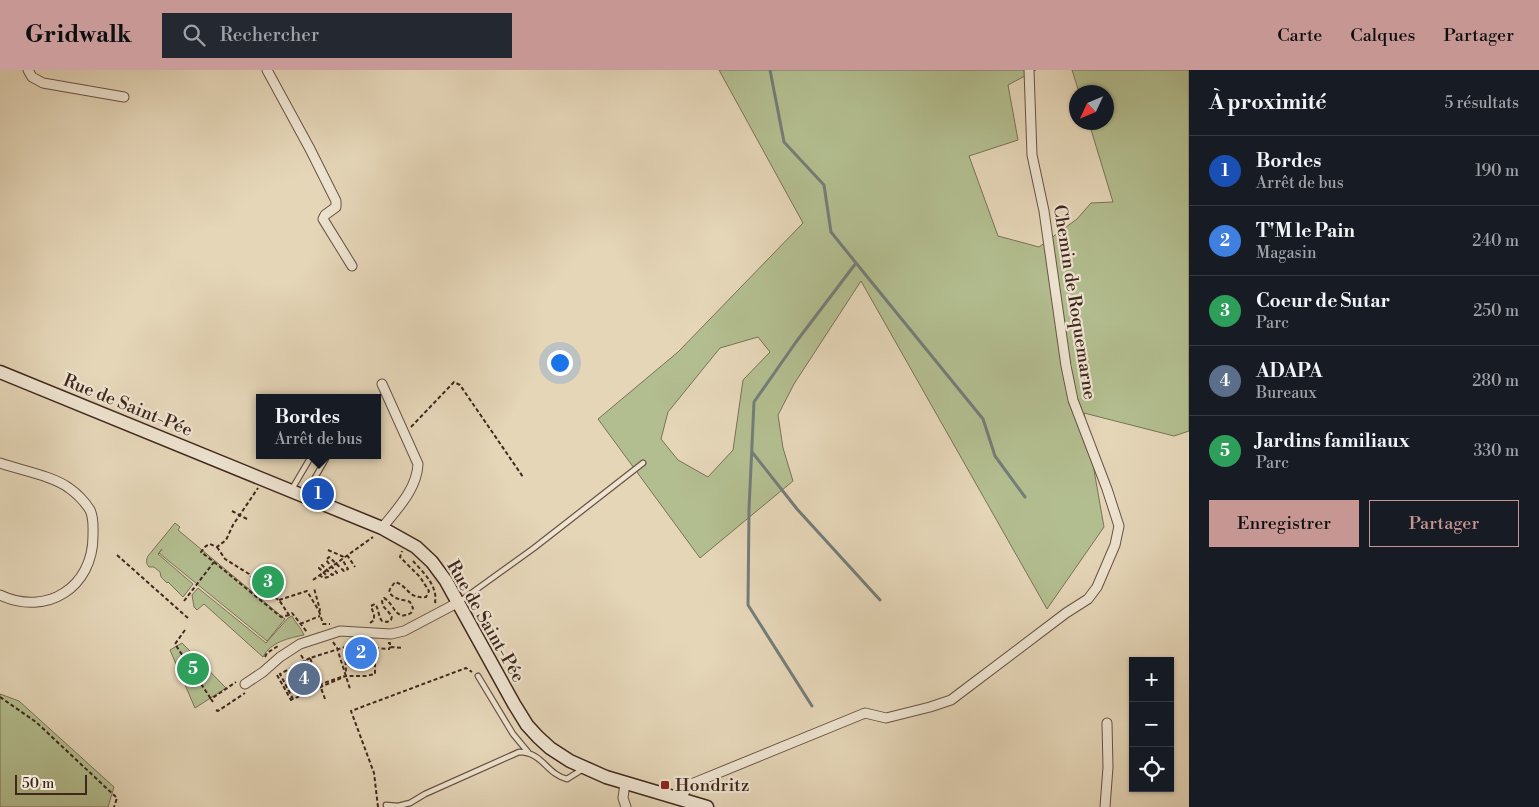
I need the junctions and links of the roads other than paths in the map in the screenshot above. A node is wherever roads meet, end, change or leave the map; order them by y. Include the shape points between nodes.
1 (28, 70) edge
2 (267, 70) edge
3 (1029, 70) edge
4 (124, 98) dead end
5 (352, 266) dead end
6 (0, 372) edge
7 (382, 384) dead end
8 (310, 459) edge
9 (326, 459) edge
10 (0, 464) edge
11 (643, 464) dead end
12 (291, 490) junction
13 (305, 496) junction
14 (382, 528) junction
15 (0, 595) edge
16 (458, 602) junction
17 (478, 676) road end
18 (244, 686) road end
19 (1107, 723) dead end
20 (528, 752) junction
21 (585, 768) junction
22 (625, 783) junction
23 (680, 799) junction
24 (386, 805) dead end
25 (626, 807) edge
26 (707, 807) edge
27 (1105, 807) edge

1 - 4 street via 32,77 43,83
2 - 5 street via 336,201 336,207 322,219
3 - 23 street, Chemin de Roquemarne via 1032,155 1044,211 1073,400 1119,526 1115,545 1097,587 1088,599 951,700 886,718 865,713 689,785
6 - 12 main road, Rue de Saint-Pée
7 - 14 street via 418,464 413,488
8 - 12 lane
9 - 13 lane
10 - 15 street via 68,487 90,510 93,539 89,565 70,589 57,597 23,603
11 - 16 lane
12 - 13 main road, Rue de Saint-Pée
13 - 14 main road, Rue de Saint-Pée
14 - 16 main road, Rue de Saint-Pée via 416,547 432,562
16 - 18 street via 404,631 391,634 340,631 300,644
16 - 21 main road, Rue de Saint-Pée via 528,725 550,748
17 - 20 lane via 513,734
19 - 27 street
20 - 21 lane via 559,777 567,779
20 - 24 lane via 519,752 410,803
21 - 22 main road, Rue de Saint-Pée
22 - 23 main road, Rue de Saint-Pée
22 - 25 street via 623,798
23 - 26 main road, Rue de Saint-Pée

